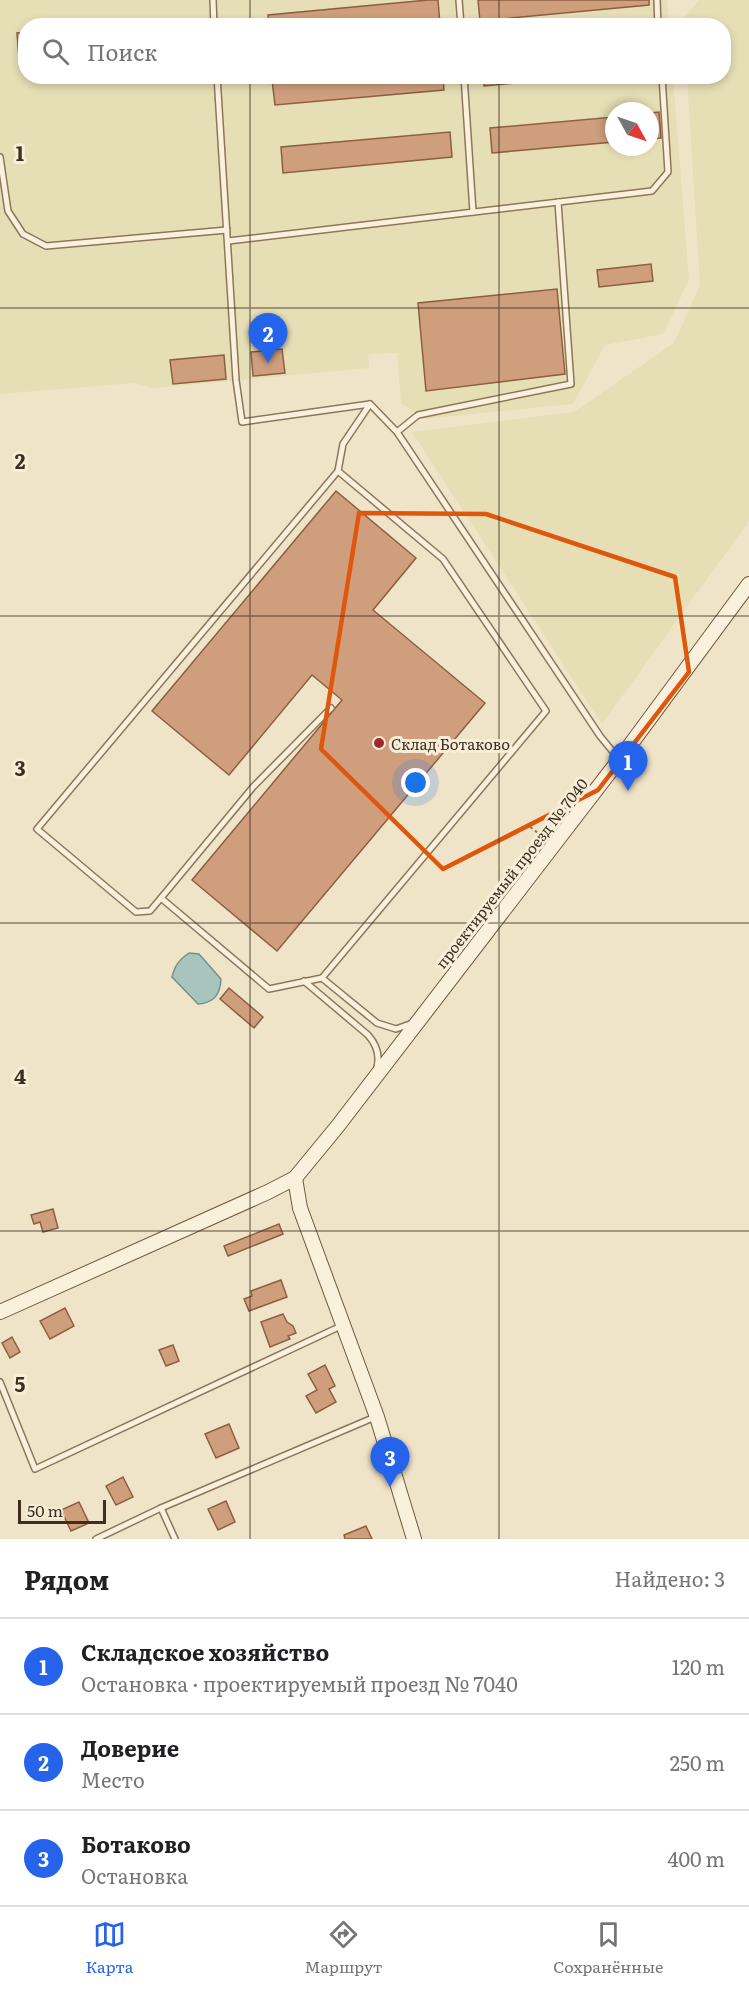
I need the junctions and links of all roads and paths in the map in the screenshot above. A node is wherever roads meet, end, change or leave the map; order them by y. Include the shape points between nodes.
1 (213, 0) edge
2 (459, 0) edge
3 (657, 0) edge
4 (214, 18) edge
5 (460, 18) edge
6 (658, 18) edge
7 (218, 84) edge
8 (465, 84) edge
9 (662, 84) edge
10 (0, 157) edge
11 (558, 202) junction
12 (473, 212) junction
13 (227, 230) junction
14 (228, 241) junction
15 (370, 404) junction
16 (397, 432) junction
17 (338, 471) junction
18 (749, 584) edge
19 (331, 708) dead end
20 (619, 760) junction
21 (529, 826) dead end
22 (543, 837) dead end
23 (160, 898) junction
24 (322, 978) junction
25 (304, 981) junction
26 (421, 1017) junction
27 (373, 1080) junction
28 (295, 1178) junction
29 (0, 1311) edge
30 (342, 1326) junction
31 (0, 1382) edge
32 (377, 1417) junction
33 (161, 1508) junction
34 (96, 1539) edge
35 (175, 1539) edge
36 (414, 1539) edge

1 - 4 lane
2 - 5 lane
3 - 6 lane
7 - 13 lane
8 - 12 lane
9 - 11 lane via 668,172 652,191
10 - 13 lane via 8,211 23,234 46,246
11 - 12 lane
11 - 16 lane via 571,384 418,415
12 - 14 lane
13 - 14 lane
14 - 15 lane via 242,422
15 - 16 lane
15 - 17 lane via 344,444
16 - 20 lane
17 - 23 lane via 37,830 136,912 150,911
17 - 24 lane via 443,559 546,711
18 - 20 main road, проектируемый проезд № 7040
19 - 23 lane via 253,787
20 - 26 main road, проектируемый проезд № 7040
21 - 22 path
23 - 25 lane via 269,989
24 - 25 lane
24 - 26 lane via 386,1027 408,1026
25 - 27 lane via 375,1043 378,1063
26 - 27 main road, проектируемый проезд № 7040
27 - 28 main road, проектируемый проезд № 7040
28 - 29 main road
28 - 30 main road via 300,1208
30 - 31 lane via 35,1469
30 - 32 main road
32 - 33 lane
32 - 36 main road
33 - 34 lane
33 - 35 lane

